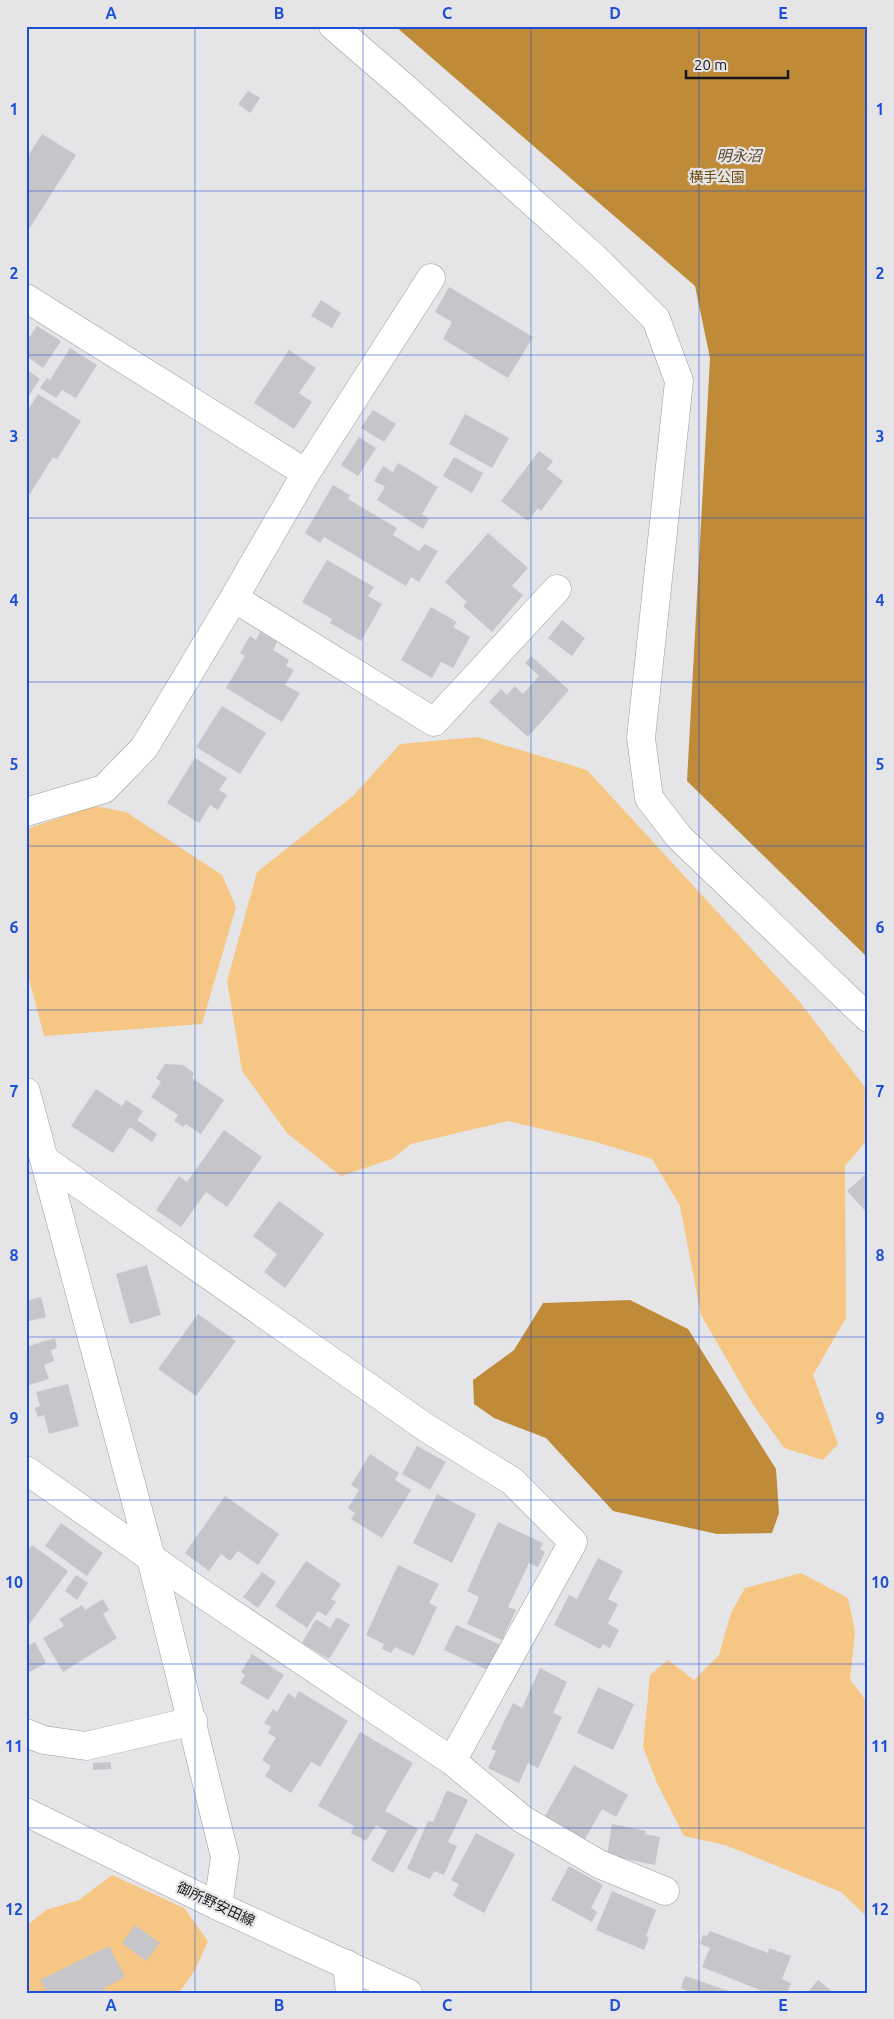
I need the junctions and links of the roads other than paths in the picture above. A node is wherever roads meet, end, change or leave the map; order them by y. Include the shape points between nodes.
1 (333, 26) edge
2 (431, 278) dead end
3 (26, 298) edge
4 (306, 473) junction
5 (557, 589) dead end
6 (234, 598) junction
7 (26, 812) edge
8 (868, 1018) edge
9 (26, 1092) edge
10 (45, 1160) junction
11 (26, 1470) edge
12 (151, 1558) junction
13 (193, 1721) junction
14 (26, 1733) edge
15 (452, 1761) junction
16 (26, 1812) edge
17 (665, 1891) dead end
18 (218, 1906) junction
19 (347, 1964) junction
20 (350, 1993) edge
21 (408, 1993) edge

1 - 8 street via 596,259 656,319 679,381 642,738 649,798 679,837
2 - 4 street
3 - 4 street
4 - 6 street
5 - 6 street via 434,722
6 - 7 street via 144,748 104,789
9 - 10 street
10 - 12 street
10 - 15 street via 425,1427 512,1481 574,1542
11 - 12 street
12 - 13 street
12 - 15 street
13 - 14 street via 86,1746 44,1740
13 - 18 street via 224,1857
15 - 17 street via 522,1819 599,1864
16 - 18 street, 御所野安田線
18 - 19 street, 御所野安田線
19 - 20 street
19 - 21 street, 御所野安田線

